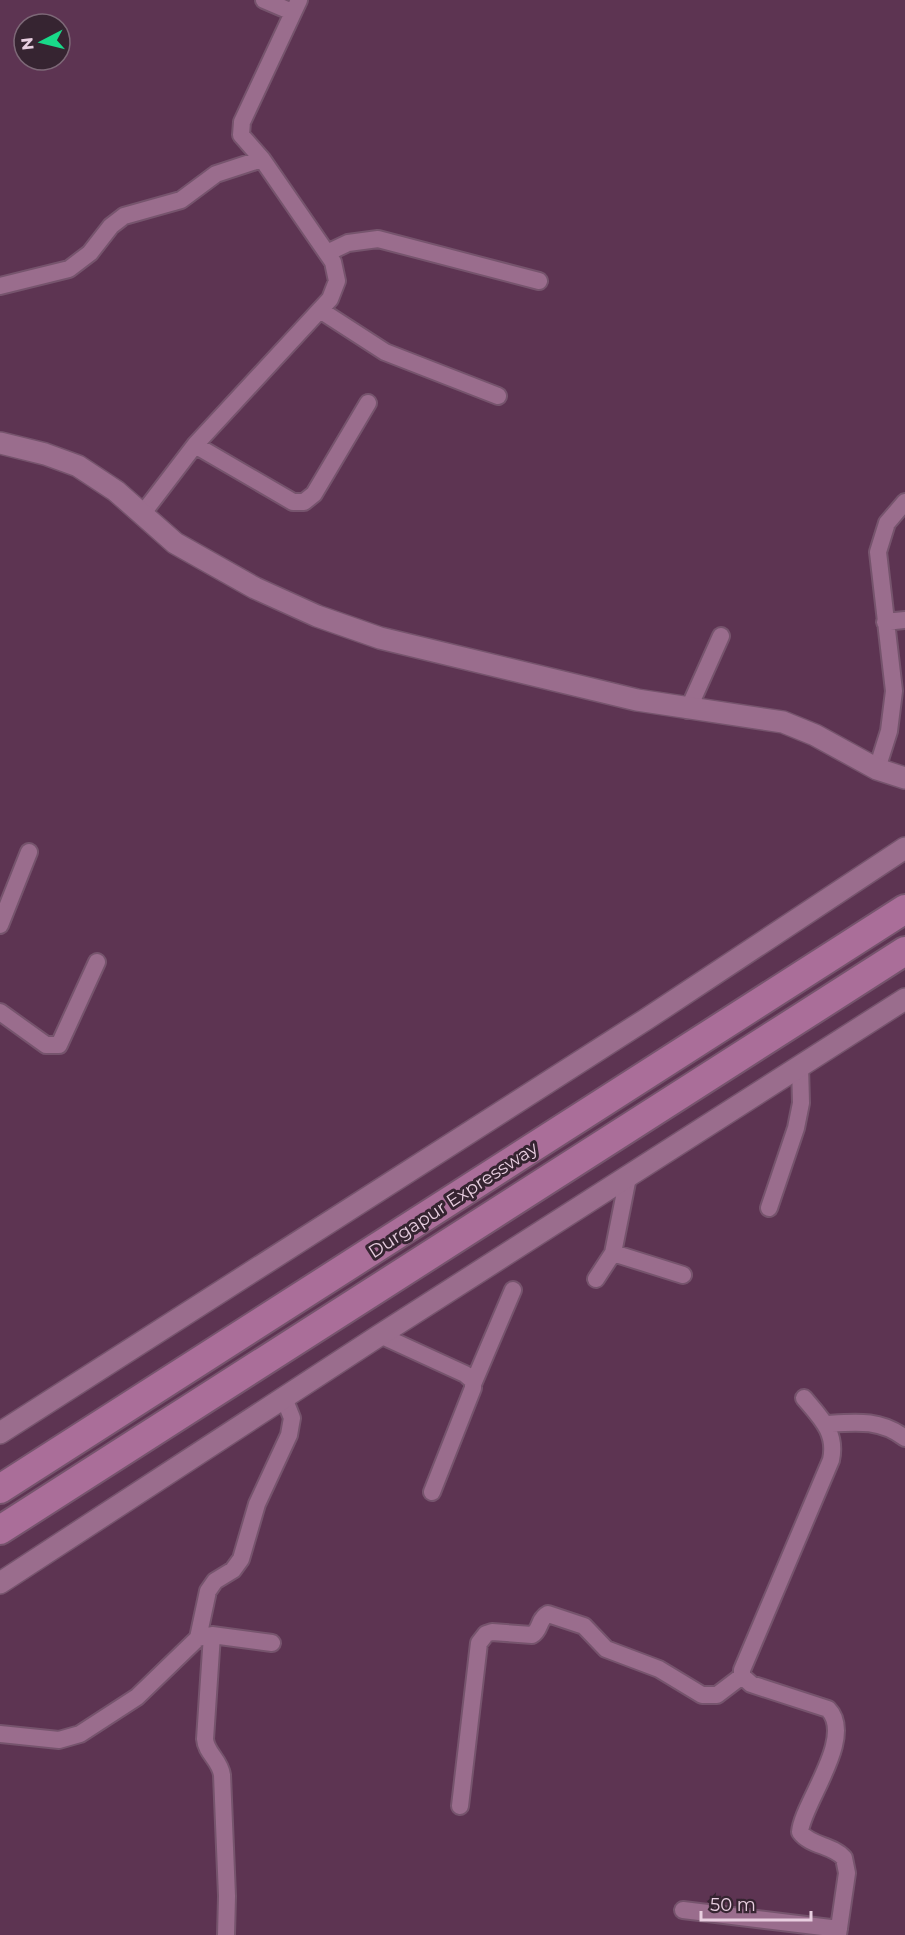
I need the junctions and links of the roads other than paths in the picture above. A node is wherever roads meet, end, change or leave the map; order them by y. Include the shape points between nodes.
1 (264, 0) edge
2 (296, 6) edge
3 (262, 159) junction
4 (327, 253) junction
5 (539, 281) dead end
6 (0, 286) edge
7 (320, 310) junction
8 (498, 396) dead end
9 (368, 403) dead end
10 (0, 443) edge
11 (195, 445) junction
12 (905, 502) edge
13 (143, 513) junction
14 (905, 620) edge
15 (885, 621) junction
16 (720, 636) dead end
17 (688, 710) junction
18 (877, 769) junction
19 (905, 778) edge
20 (905, 848) edge
21 (29, 852) dead end
22 (905, 909) edge
23 (0, 925) edge
24 (905, 951) edge
25 (98, 962) dead end
26 (905, 999) edge
27 (0, 1012) edge
28 (800, 1065) junction
29 (628, 1177) junction
30 (769, 1208) dead end
31 (613, 1253) junction
32 (683, 1275) dead end
33 (596, 1279) dead end
34 (513, 1290) dead end
35 (380, 1335) junction
36 (473, 1384) junction
37 (284, 1398) junction
38 (804, 1398) dead end
39 (826, 1424) junction
40 (0, 1433) edge
41 (905, 1438) edge
42 (0, 1489) edge
43 (432, 1492) dead end
44 (0, 1530) edge
45 (0, 1583) edge
46 (205, 1637) junction
47 (272, 1643) dead end
48 (742, 1676) junction
49 (0, 1734) edge
50 (459, 1806) dead end
51 (683, 1910) dead end
52 (838, 1932) edge
53 (226, 1935) edge

1 - 2 street
2 - 3 street via 240,130 242,138
3 - 4 street
3 - 6 street via 216,174 181,200 124,216 90,253 69,268
4 - 5 street via 348,243 378,239
4 - 7 street via 338,273 335,290
7 - 8 street via 385,352
7 - 11 street
9 - 11 street via 314,494 304,502 293,502
10 - 13 street via 78,466
11 - 13 street
12 - 15 street via 887,522 879,542 877,566
13 - 17 street via 175,543 255,588 348,628
14 - 15 street
15 - 18 street via 894,704
16 - 17 street
17 - 18 street via 783,722
18 - 19 street
20 - 40 street via 645,1020
21 - 23 street
22 - 42 highway, Durgapur Expressway
24 - 44 highway, Durgapur Expressway
25 - 27 street via 59,1045 46,1046
26 - 28 street
28 - 29 street
28 - 30 street via 801,1103 796,1128
29 - 31 street
29 - 35 street
31 - 32 street
31 - 33 street
34 - 36 street
35 - 36 street via 465,1374
35 - 37 street
36 - 43 street
37 - 45 street
37 - 46 street via 292,1418 289,1435 257,1504 241,1559 208,1592
38 - 39 street
39 - 41 street via 882,1424
39 - 48 street via 834,1447 831,1460 745,1659
46 - 47 street
46 - 49 street via 137,1697 70,1738
46 - 53 street via 205,1739 222,1774
48 - 50 street via 717,1695 702,1695 659,1668 606,1649 584,1626 552,1615 542,1618 532,1635 486,1634 479,1643
48 - 52 street via 751,1684 828,1709 832,1714 835,1727 830,1760 800,1832 844,1858 847,1873
51 - 52 street

